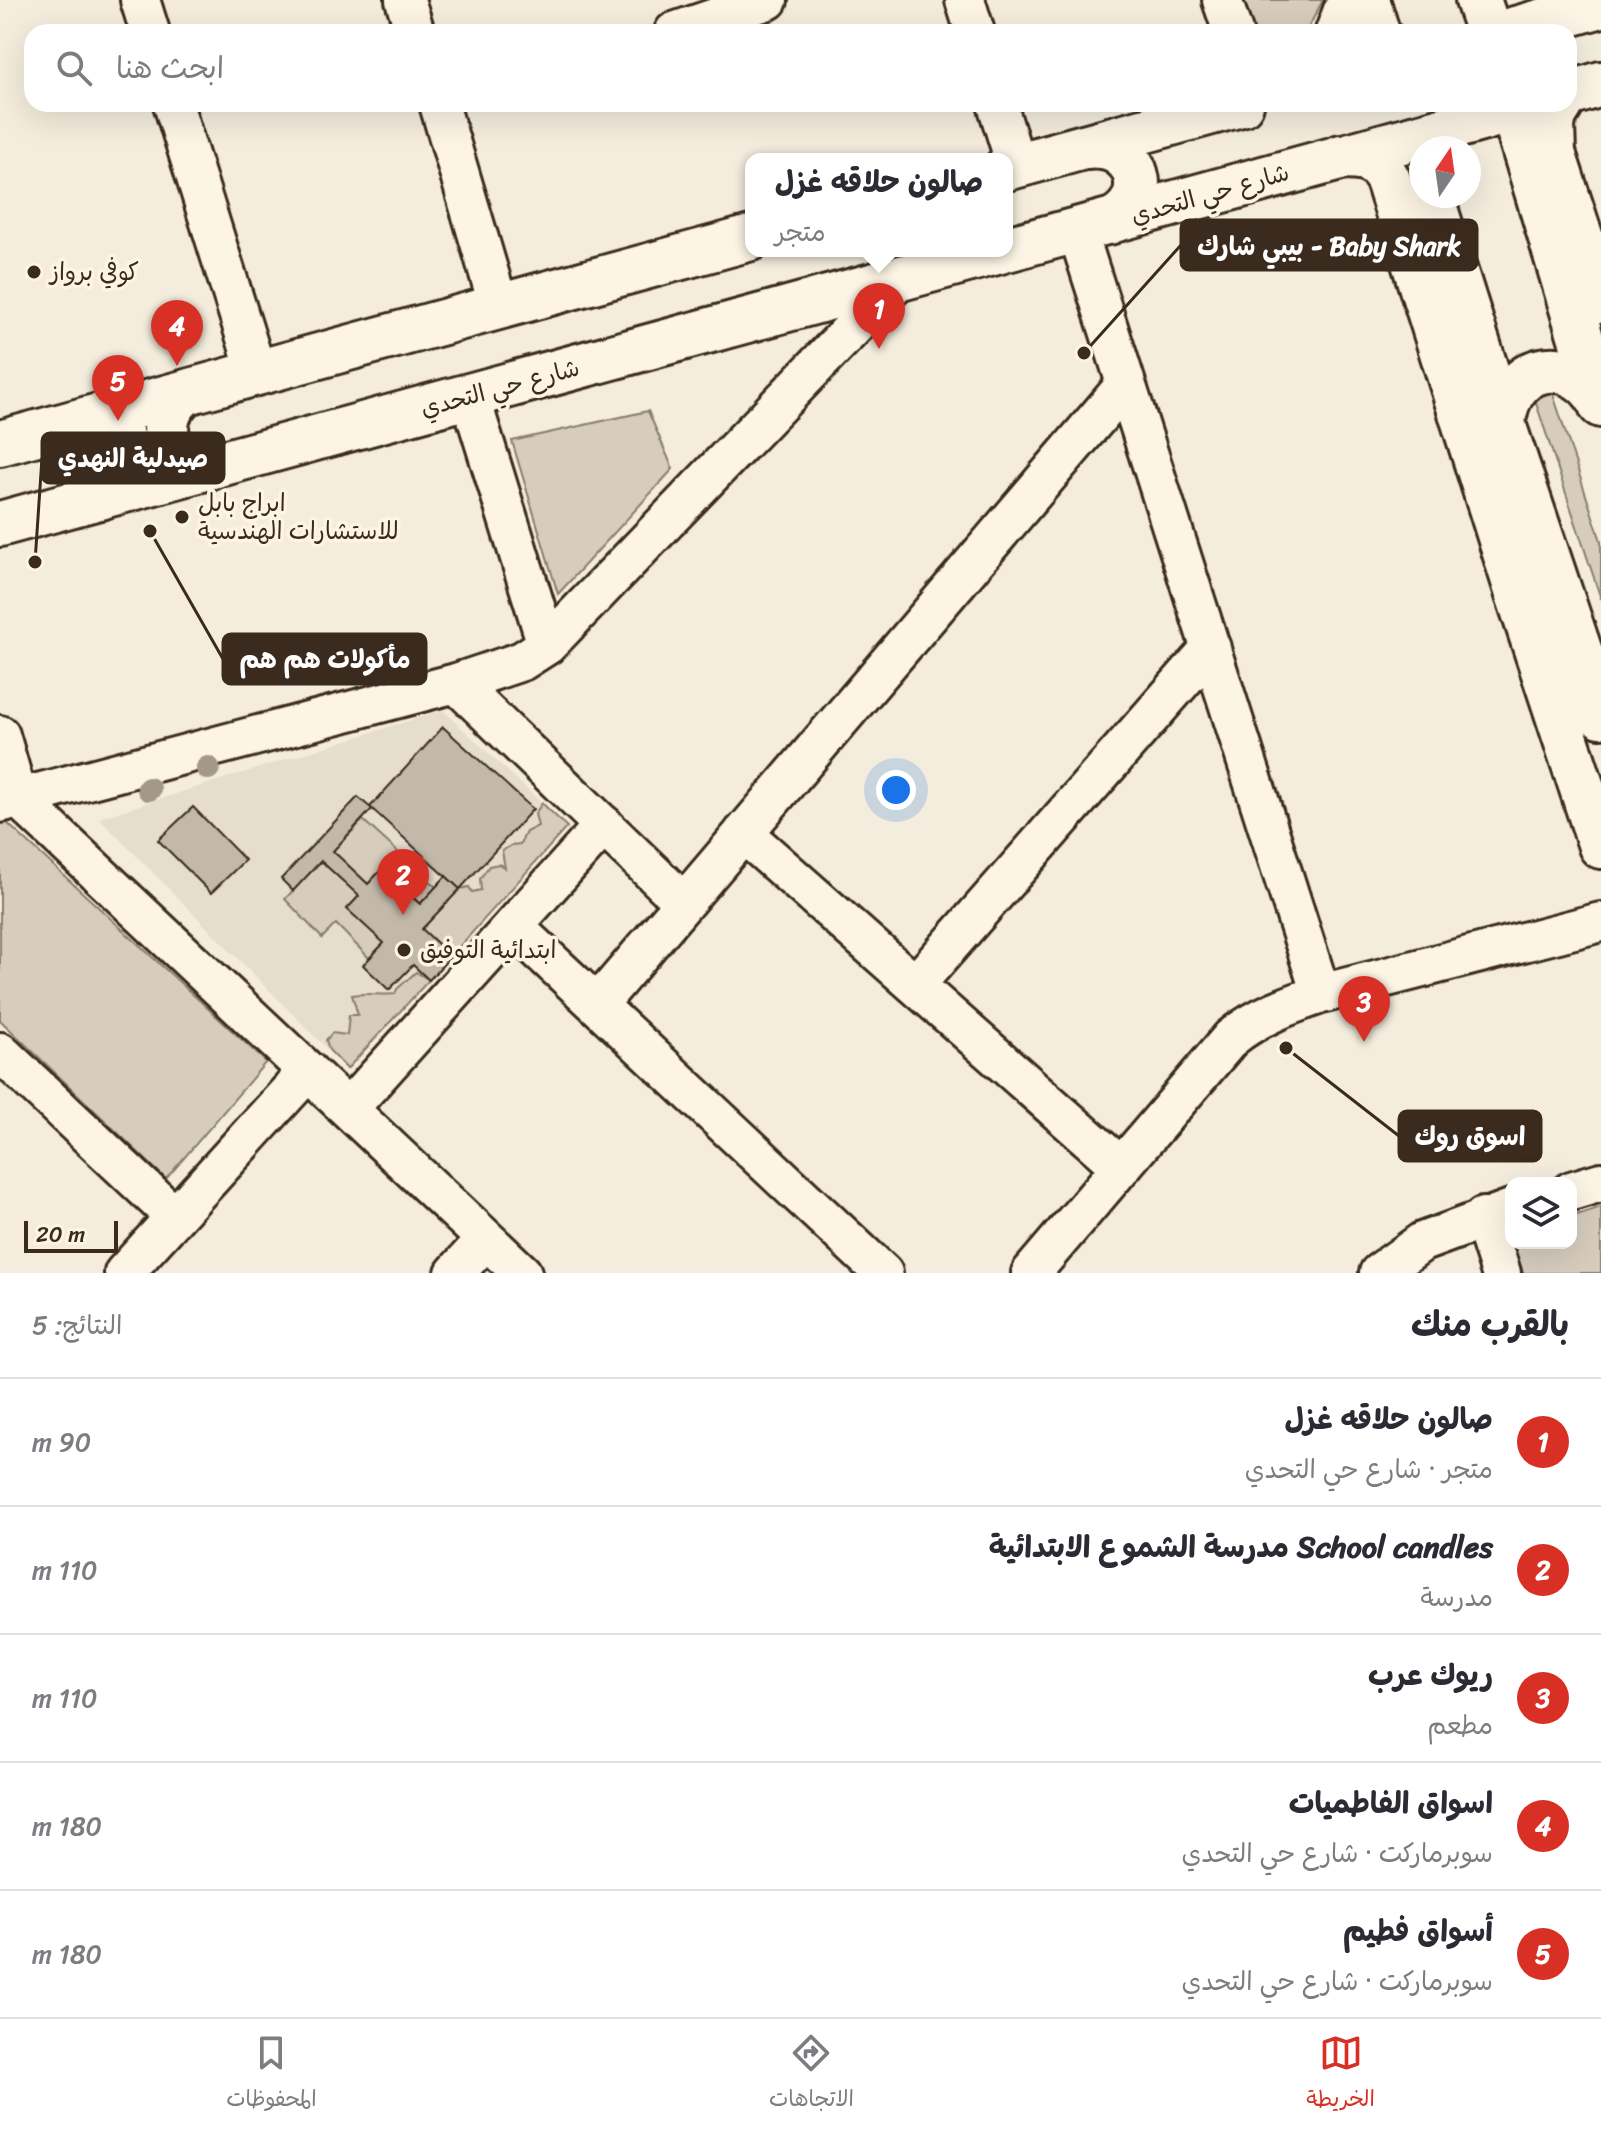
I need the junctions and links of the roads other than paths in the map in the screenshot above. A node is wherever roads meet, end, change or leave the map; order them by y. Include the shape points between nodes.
1 (140, 0) edge
2 (405, 0) edge
3 (768, 0) edge
4 (965, 0) edge
5 (1222, 0) edge
6 (1350, 0) edge
7 (1367, 0) edge
8 (1478, 0) edge
9 (1601, 5) edge
10 (148, 24) edge
11 (412, 24) edge
12 (698, 24) edge
13 (972, 24) edge
14 (1230, 24) edge
15 (1341, 24) edge
16 (1374, 24) edge
17 (1486, 24) edge
18 (1533, 24) edge
19 (175, 112) edge
20 (449, 112) edge
21 (999, 112) edge
22 (1213, 112) edge
23 (1498, 112) edge
24 (1522, 112) edge
25 (1557, 112) edge
26 (1412, 135) edge
27 (1088, 147) junction
28 (1009, 153) edge
29 (1341, 157) junction
30 (1013, 167) edge
31 (1435, 208) edge
32 (1093, 226) junction
33 (745, 240) edge
34 (1013, 247) edge
35 (978, 257) edge
36 (901, 278) junction
37 (1601, 300) edge
38 (499, 307) junction
39 (257, 373) junction
40 (1126, 384) junction
41 (185, 393) junction
42 (470, 396) junction
43 (1600, 403) edge
44 (74, 423) junction
45 (2, 437) edge
46 (1510, 442) junction
47 (213, 466) junction
48 (101, 497) junction
49 (0, 524) edge
50 (1518, 594) junction
51 (547, 645) junction
52 (1211, 648) junction
53 (456, 683) junction
54 (1601, 715) edge
55 (0, 735) edge
56 (9, 800) edge
57 (604, 825) junction
58 (743, 833) junction
59 (1601, 846) edge
60 (684, 903) junction
61 (1601, 922) edge
62 (513, 926) junction
63 (915, 985) junction
64 (1321, 994) junction
65 (597, 1005) junction
66 (0, 1052) edge
67 (308, 1071) junction
68 (348, 1109) junction
69 (1121, 1167) junction
70 (1601, 1182) edge
71 (1577, 1189) edge
72 (1497, 1213) edge
73 (175, 1217) junction
74 (486, 1239) junction
75 (124, 1273) edge
76 (455, 1273) edge
77 (522, 1273) edge
78 (883, 1273) edge
79 (1031, 1273) edge
80 (1379, 1273) edge
81 (1501, 1273) edge

1 - 10 street
2 - 11 street
3 - 12 street
4 - 13 street
5 - 14 street
6 - 15 main road
7 - 16 main road
8 - 17 main road
9 - 18 main road
19 - 39 street
20 - 38 street
21 - 28 street
22 - 27 main road
23 - 26 main road, شارع حي التحدي
24 - 43 main road
25 - 37 main road via 1553,153
26 - 29 main road, شارع حي التحدي
27 - 30 main road
27 - 32 main road via 1120,152 1137,179 1128,210
29 - 32 main road, شارع حي التحدي
29 - 50 main road via 1377,163 1388,180
31 - 46 main road
32 - 34 main road, شارع حي التحدي
32 - 40 street
33 - 38 main road
35 - 36 main road, شارع حي التحدي
36 - 42 main road, شارع حي التحدي
36 - 51 street
38 - 39 main road
39 - 41 main road
40 - 52 street
40 - 58 street
41 - 44 main road
41 - 47 main road via 166,419 169,441 182,458
42 - 47 main road, شارع حي التحدي
42 - 51 street
43 - 46 main road via 1582,379 1542,371 1517,384 1509,396
44 - 45 main road
44 - 48 main road via 108,425 128,451 126,474
46 - 50 main road via 1522,502 1515,569
46 - 54 main road
47 - 48 main road, شارع حي التحدي
48 - 49 main road, شارع حي التحدي
50 - 59 main road
51 - 53 street via 522,661
52 - 63 street
52 - 64 street
53 - 56 street
53 - 57 street
55 - 56 street
56 - 67 street
57 - 60 street
57 - 62 street
58 - 60 street
58 - 63 street
60 - 65 street
61 - 64 street
62 - 65 street
62 - 68 street
63 - 69 street
64 - 69 street via 1237,1033
65 - 78 street
66 - 73 street
67 - 68 street
67 - 73 street
68 - 74 street
69 - 79 street
70 - 71 street
72 - 80 street via 1422,1242
72 - 81 street
73 - 75 street
74 - 76 street
74 - 77 street

